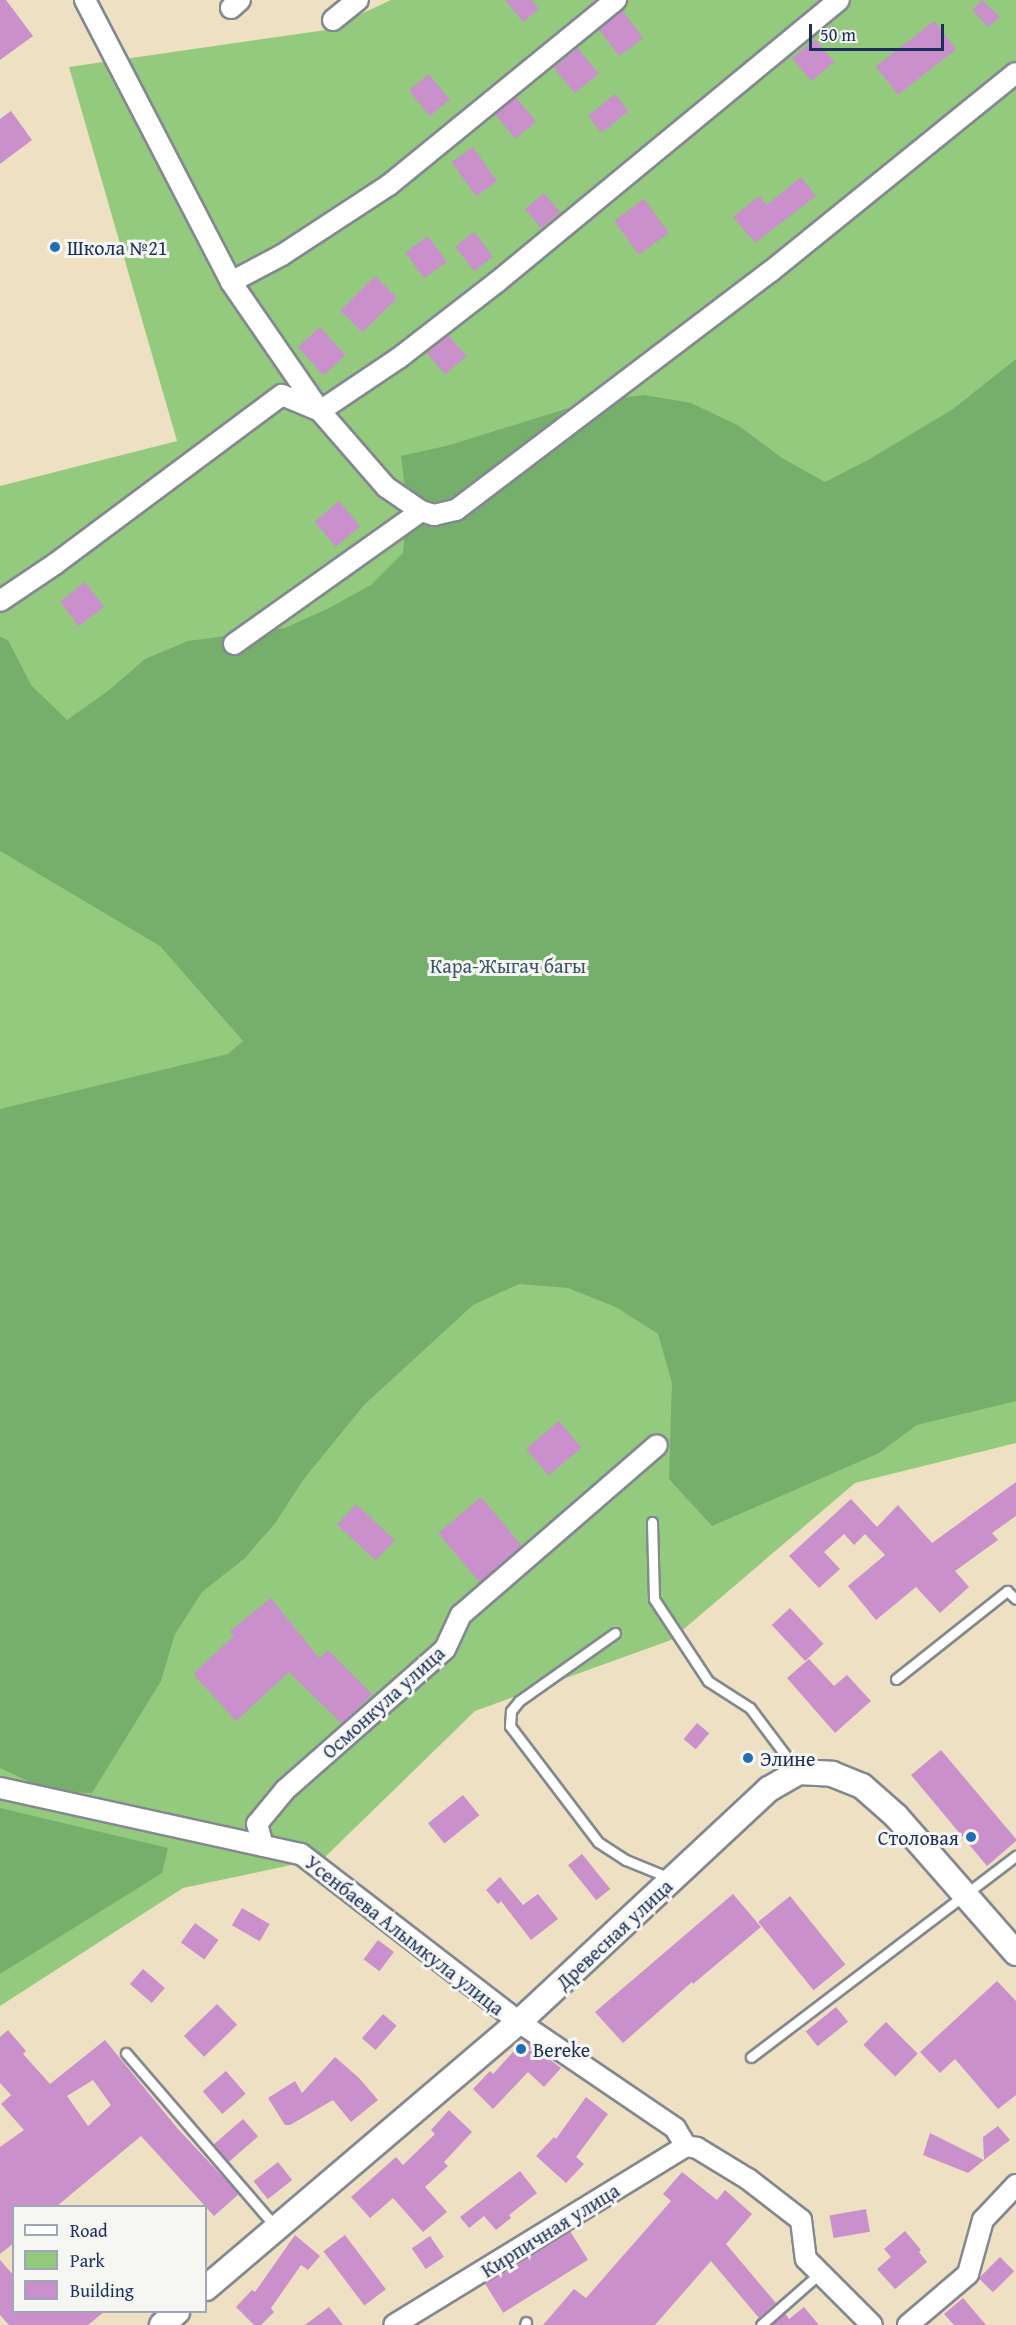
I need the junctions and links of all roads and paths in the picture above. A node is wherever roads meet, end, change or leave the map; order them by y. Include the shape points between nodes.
1 (85, 0) edge
2 (358, 0) edge
3 (616, 0) edge
4 (839, 0) edge
5 (333, 20) dead end
6 (1016, 73) edge
7 (231, 282) junction
8 (320, 411) junction
9 (421, 511) junction
10 (0, 601) edge
11 (234, 644) dead end
12 (657, 1444) dead end
13 (652, 1522) dead end
14 (1016, 1599) edge
15 (615, 1633) dead end
16 (896, 1679) dead end
17 (798, 1772) junction
18 (0, 1788) edge
19 (262, 1846) junction
20 (1016, 1856) edge
21 (673, 1879) junction
22 (967, 1895) junction
23 (1016, 1953) edge
24 (519, 2022) junction
25 (126, 2053) dead end
26 (751, 2057) dead end
27 (686, 2146) junction
28 (1016, 2186) edge
29 (276, 2228) junction
30 (820, 2273) junction
31 (207, 2287) edge
32 (176, 2313) edge
33 (162, 2325) edge
34 (394, 2325) edge
35 (761, 2325) edge
36 (872, 2325) edge
37 (908, 2325) edge

1 - 7 street
2 - 5 street
3 - 7 street via 389,185 282,255
4 - 8 street via 497,282 399,358
6 - 9 street via 771,272 456,510 434,515
7 - 8 street
8 - 9 street via 386,487
8 - 10 street via 282,395
9 - 11 street
12 - 19 street, Осмонкула улица via 461,1615 445,1649 285,1790 256,1824
13 - 17 lane via 654,1599 708,1681 750,1708
14 - 16 lane via 1007,1592
15 - 21 lane via 519,1701 511,1711 510,1726 598,1842 626,1860
17 - 21 street, Древесная улица via 769,1789
17 - 22 street via 832,1774 862,1786 896,1816
18 - 19 street, Усенбаева Алымкула улица
19 - 24 street, Усенбаева Алымкула улица via 301,1854
20 - 22 lane
21 - 24 street, Древесная улица
22 - 23 street
22 - 26 lane
24 - 27 street, Усенбаева Алымкула улица via 675,2128
24 - 29 street, Древесная улица
25 - 29 lane
27 - 30 street via 697,2148 748,2179 801,2220 806,2259
27 - 34 street, Кирпичная улица
28 - 37 street via 983,2220 968,2274
29 - 31 street, Древесная улица
30 - 35 lane
30 - 36 street
32 - 33 street

